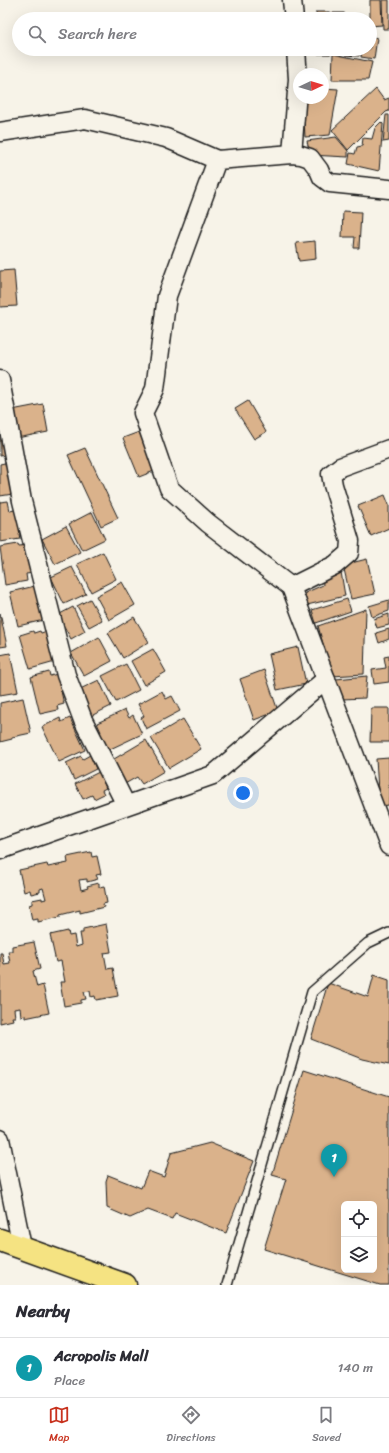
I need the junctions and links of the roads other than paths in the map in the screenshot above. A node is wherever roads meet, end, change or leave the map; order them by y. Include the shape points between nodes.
1 (292, 0) edge
2 (293, 12) edge
3 (296, 56) edge
4 (0, 132) edge
5 (292, 154) junction
6 (217, 160) junction
7 (389, 189) edge
8 (0, 380) edge
9 (389, 449) edge
10 (291, 587) junction
11 (326, 679) junction
12 (126, 805) junction
13 (389, 846) edge
14 (0, 850) edge
15 (389, 933) edge
16 (0, 1139) edge
17 (0, 1240) edge
18 (22, 1248) junction
19 (125, 1285) edge
20 (227, 1285) edge

1 - 2 street
3 - 5 street via 298,79
4 - 6 street via 85,119 166,138
5 - 6 street
5 - 7 street via 310,158 330,183
6 - 10 street via 167,296 156,389 144,413 168,488 208,523
8 - 12 street via 22,501 66,675 83,720
9 - 10 street via 340,467 331,474 350,541 349,553 335,565
10 - 11 street
11 - 12 street via 213,775
11 - 13 street
12 - 14 street
15 - 20 lane via 368,943 312,992
16 - 18 street
17 - 18 main road
18 - 19 main road

